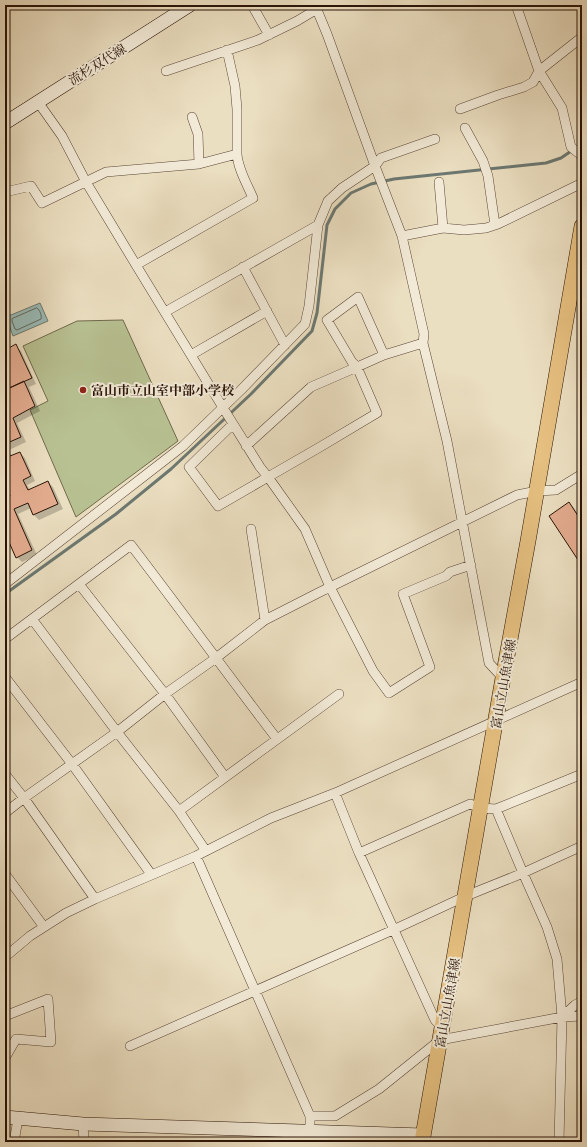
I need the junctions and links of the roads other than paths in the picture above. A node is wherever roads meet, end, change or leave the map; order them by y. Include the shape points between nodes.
1 (190, 5) edge
2 (252, 5) edge
3 (516, 5) edge
4 (316, 7) edge
5 (269, 35) junction
6 (582, 37) edge
7 (227, 50) junction
8 (166, 71) dead end
9 (539, 71) junction
10 (38, 102) junction
11 (460, 109) dead end
12 (192, 117) dead end
13 (5, 123) edge
14 (465, 128) dead end
15 (435, 139) dead end
16 (237, 154) junction
17 (580, 154) edge
18 (198, 164) junction
19 (375, 166) junction
20 (86, 182) junction
21 (439, 182) dead end
22 (582, 185) edge
23 (5, 192) edge
24 (318, 225) junction
25 (495, 225) junction
26 (582, 226) edge
27 (443, 228) junction
28 (402, 236) junction
29 (136, 265) junction
30 (243, 267) junction
31 (267, 311) junction
32 (165, 312) junction
33 (423, 343) junction
34 (285, 344) junction
35 (191, 355) junction
36 (384, 355) junction
37 (357, 367) junction
38 (224, 410) junction
39 (232, 423) junction
40 (246, 446) junction
41 (582, 474) edge
42 (268, 477) junction
43 (537, 491) junction
44 (463, 522) junction
45 (251, 529) dead end
46 (471, 566) junction
47 (6, 580) edge
48 (79, 584) junction
49 (330, 587) junction
50 (32, 620) junction
51 (265, 620) junction
52 (5, 639) edge
53 (216, 658) junction
54 (5, 677) edge
55 (503, 678) junction
56 (582, 682) edge
57 (165, 694) junction
58 (339, 694) dead end
59 (496, 721) junction
60 (117, 732) junction
61 (277, 739) junction
62 (72, 764) junction
63 (5, 774) edge
64 (582, 774) edge
65 (225, 777) junction
66 (335, 793) junction
67 (24, 798) junction
68 (481, 808) junction
69 (496, 809) junction
70 (179, 811) junction
71 (5, 813) edge
72 (582, 846) edge
73 (206, 850) junction
74 (360, 853) junction
75 (196, 856) junction
76 (523, 873) junction
77 (5, 874) edge
78 (151, 874) junction
79 (466, 896) junction
80 (95, 899) junction
81 (44, 928) junction
82 (393, 930) junction
83 (5, 957) edge
84 (255, 990) junction
85 (582, 1001) edge
86 (5, 1016) edge
87 (582, 1016) edge
88 (562, 1017) junction
89 (441, 1033) junction
90 (130, 1046) dead end
91 (5, 1058) edge
92 (310, 1116) junction
93 (11, 1118) edge
94 (83, 1124) junction
95 (308, 1137) edge
96 (422, 1139) edge
97 (14, 1142) edge
98 (84, 1142) edge
99 (559, 1142) edge

1 - 10 street, 流杉双代線
2 - 5 street
3 - 9 street
4 - 5 street via 297,21
4 - 19 street
5 - 7 street
6 - 9 street
7 - 8 street
7 - 16 street via 235,86
9 - 11 street via 533,82 524,87
9 - 17 street via 562,108 571,147
10 - 13 street, 流杉双代線
10 - 20 street via 62,136
12 - 18 street via 198,134
14 - 25 street via 488,176
15 - 19 street via 381,158
16 - 18 street
16 - 29 street via 237,160 253,198
18 - 20 street via 106,172
19 - 24 street via 342,188 328,201
19 - 28 street
20 - 23 street via 42,203 32,186
20 - 29 street
21 - 27 street
22 - 25 street
24 - 30 street
24 - 34 street via 305,324
25 - 27 street via 464,230
26 - 43 main road, 富山立山魚津線
27 - 28 street
28 - 33 street via 424,334
29 - 32 street
30 - 31 street
30 - 32 street
31 - 34 street
31 - 35 street
32 - 35 street
33 - 36 street
33 - 44 street
34 - 38 street
35 - 38 street
36 - 37 street
36 - 37 street via 358,297 327,320
37 - 40 street via 311,387
37 - 42 street via 377,413
38 - 39 street
38 - 47 street via 183,446
39 - 40 street
39 - 42 street via 189,468 218,506
40 - 42 street
41 - 43 street via 556,490
42 - 49 street via 305,529
43 - 44 street via 517,495
43 - 55 main road, 富山立山魚津線
44 - 46 street
44 - 49 street
45 - 51 street
46 - 49 street via 450,572 403,594 430,667 389,693 373,671
46 - 55 street via 489,663
48 - 50 street
48 - 53 street via 131,545
48 - 57 street
49 - 51 street
50 - 52 street
50 - 60 street
51 - 53 street
53 - 57 street
53 - 61 street
54 - 62 street
55 - 59 main road, 富山立山魚津線
56 - 59 street
57 - 60 street
57 - 65 street
58 - 61 street
59 - 66 street
59 - 68 main road, 富山立山魚津線
60 - 62 street
60 - 70 street
61 - 65 street
62 - 67 street
62 - 78 street
63 - 67 street
64 - 69 street
65 - 70 street
66 - 73 street via 271,818
66 - 74 street
67 - 71 street
67 - 80 street
68 - 69 street
68 - 74 street via 470,804
68 - 79 main road, 富山立山魚津線
69 - 76 street
70 - 73 street
72 - 76 street
73 - 75 street
74 - 82 street
75 - 78 street
75 - 84 street
76 - 79 street
76 - 88 street via 547,927 556,959
77 - 81 street
78 - 80 street
79 - 82 street
79 - 89 main road, 富山立山魚津線
80 - 81 street via 66,913
81 - 83 street
82 - 84 street
82 - 89 street
84 - 90 street
84 - 92 street
85 - 88 street
86 - 91 street via 48,999 51,1042 16,1039
87 - 88 street
88 - 89 street
88 - 99 street
89 - 92 street via 379,1089 335,1116
89 - 96 main road, 富山立山魚津線
92 - 95 street
93 - 94 street
93 - 97 street
94 - 95 street
94 - 98 street
95 - 96 street

